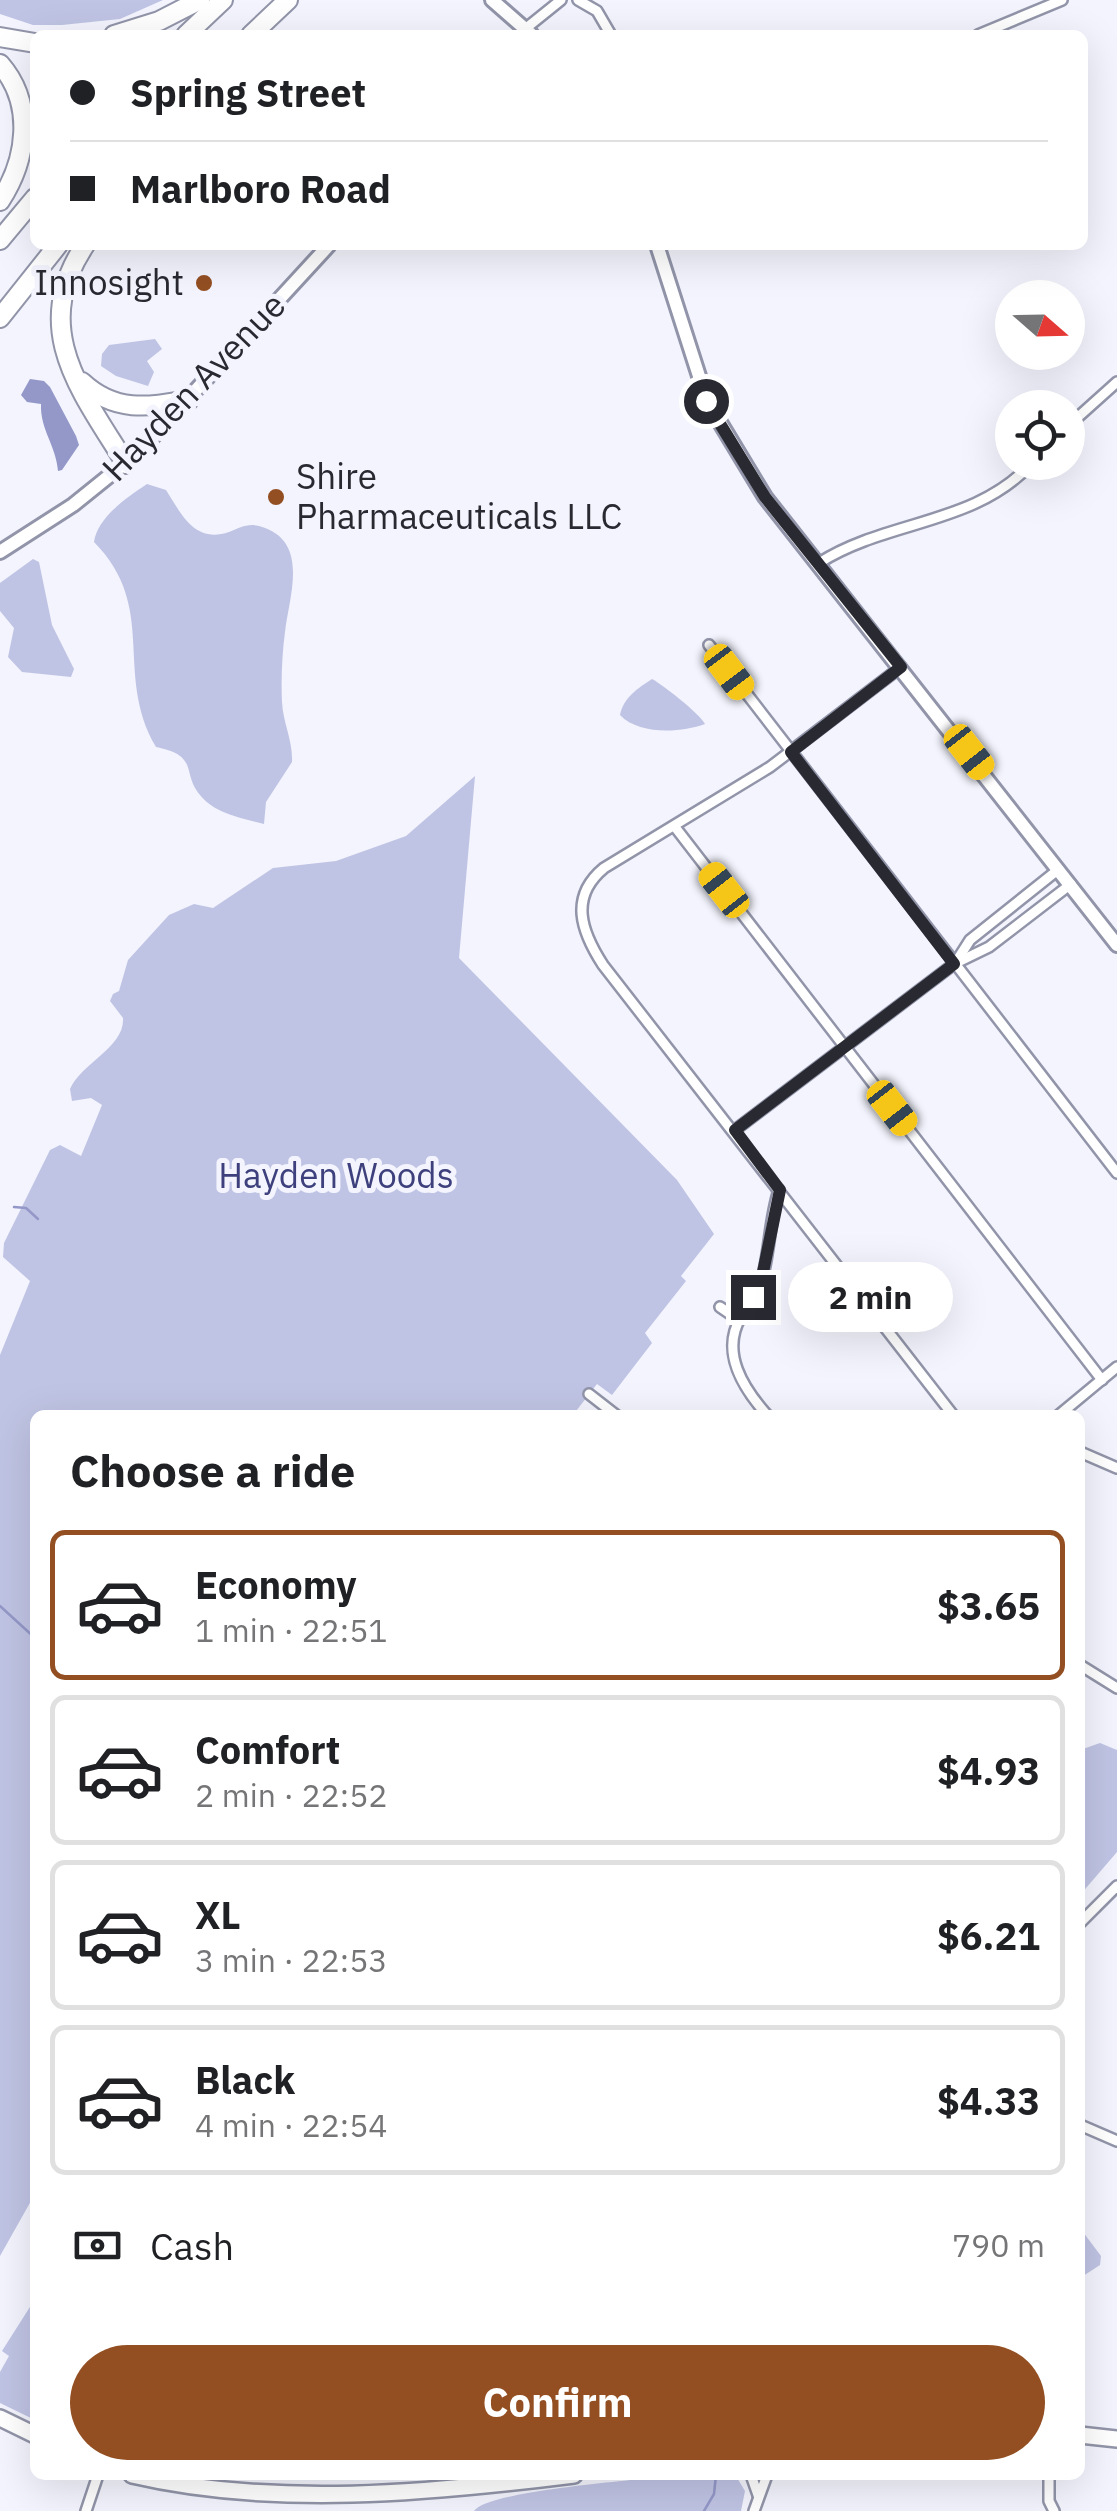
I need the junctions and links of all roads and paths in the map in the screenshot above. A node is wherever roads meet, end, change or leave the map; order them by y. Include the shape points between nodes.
1 (200, 0) edge
2 (222, 0) edge
3 (288, 0) edge
4 (492, 0) edge
5 (561, 0) edge
6 (578, 0) edge
7 (1062, 0) edge
8 (130, 30) edge
9 (191, 30) edge
10 (256, 30) edge
11 (523, 30) edge
12 (529, 30) edge
13 (608, 30) edge
14 (990, 30) edge
15 (0, 37) edge
16 (30, 42) edge
17 (0, 64) edge
18 (0, 202) edge
19 (30, 204) edge
20 (0, 240) edge
21 (54, 250) edge
22 (83, 250) edge
23 (324, 250) edge
24 (659, 250) edge
25 (0, 318) edge
26 (74, 375) junction
27 (1117, 382) edge
28 (189, 400) junction
29 (1085, 411) edge
30 (126, 464) junction
31 (1011, 480) edge
32 (0, 552) edge
33 (819, 563) junction
34 (709, 645) dead end
35 (901, 667) junction
36 (791, 752) junction
37 (675, 827) junction
38 (1060, 869) junction
39 (1071, 884) junction
40 (1117, 945) edge
41 (954, 964) junction
42 (845, 1047) junction
43 (735, 1130) junction
44 (1117, 1173) edge
45 (780, 1190) junction
46 (720, 1307) dead end
47 (739, 1320) junction
48 (1117, 1368) edge
49 (1102, 1380) junction
50 (589, 1394) dead end
51 (610, 1410) edge
52 (763, 1410) edge
53 (949, 1410) edge
54 (1065, 1410) edge
55 (1085, 1454) edge
56 (1117, 1468) edge
57 (1085, 1667) edge
58 (1117, 1688) edge
59 (1117, 1886) edge
60 (1085, 1918) edge
61 (1085, 2127) edge
62 (1117, 2141) edge
63 (0, 2418) edge
64 (30, 2433) edge
65 (1085, 2436) edge
66 (1117, 2440) edge
67 (96, 2480) edge
68 (153, 2480) edge
69 (520, 2480) edge
70 (766, 2480) edge
71 (1049, 2480) edge
72 (756, 2503) edge
73 (86, 2511) edge
74 (1054, 2511) edge

1 - 8 highway
2 - 9 highway
3 - 10 highway
4 - 11 main road
5 - 12 street
6 - 13 street via 597,11
7 - 14 street
15 - 16 highway
17 - 18 highway via 18,94 24,127 19,163
19 - 20 highway
21 - 25 highway
22 - 26 highway via 66,280 59,315
23 - 28 main road, Hayden Avenue
24 - 33 main road via 715,419 765,497
26 - 28 highway via 123,406
26 - 30 highway
27 - 29 street
28 - 30 main road, Hayden Avenue
30 - 32 main road, Hayden Avenue
31 - 33 street via 982,503 861,542
33 - 35 main road
34 - 36 street
35 - 36 street
35 - 38 main road
36 - 37 street
36 - 41 street
37 - 42 street
37 - 43 street via 589,880 580,913 603,965
38 - 39 main road
38 - 41 street via 970,940
39 - 40 main road
39 - 41 street via 989,947
41 - 42 street
41 - 44 street
42 - 43 street
42 - 49 street
43 - 45 street
45 - 47 street via 762,1277
45 - 53 street
46 - 47 street
47 - 52 street via 732,1334 735,1365
48 - 49 street
49 - 54 street
50 - 51 street
55 - 56 street
57 - 58 street
59 - 60 street
61 - 62 street
63 - 64 main road
65 - 66 main road
67 - 73 street
68 - 69 main road via 370,2494
70 - 72 street
71 - 74 street

